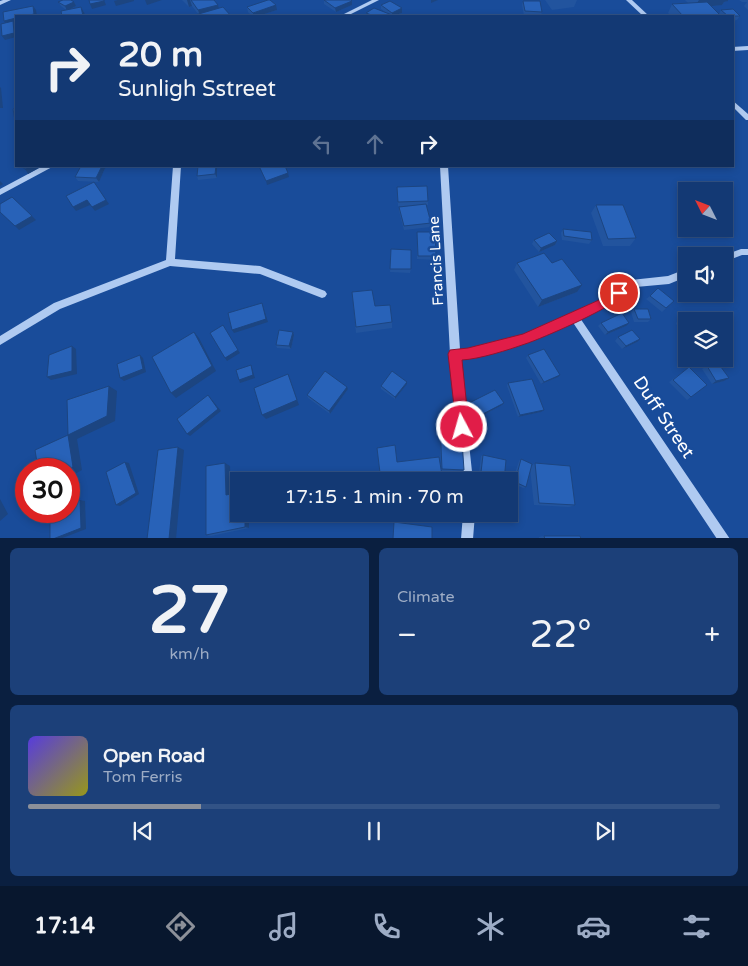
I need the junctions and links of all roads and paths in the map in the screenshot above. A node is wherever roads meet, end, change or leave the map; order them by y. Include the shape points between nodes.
1 (8, 0) edge
2 (376, 0) edge
3 (629, 0) edge
4 (0, 3) edge
5 (348, 15) edge
6 (645, 15) edge
7 (748, 48) edge
8 (734, 49) edge
9 (734, 104) edge
10 (748, 118) edge
11 (48, 167) edge
12 (177, 167) edge
13 (444, 167) edge
14 (0, 192) edge
15 (748, 252) edge
16 (733, 255) edge
17 (170, 262) junction
18 (678, 276) edge
19 (322, 294) dead end
20 (574, 316) junction
21 (0, 341) edge
22 (455, 354) junction
23 (466, 472) edge
24 (469, 522) edge
25 (468, 538) edge
26 (724, 538) edge

1 - 4 street
2 - 5 street
3 - 6 street
7 - 8 street
9 - 10 street
11 - 14 street
12 - 17 street
13 - 22 street, Francis Lane
15 - 16 street
17 - 19 street via 260,270
17 - 21 street via 57,306
18 - 20 street via 634,283 603,303
20 - 22 street via 524,339 468,354
20 - 26 street, Duff Street
22 - 23 street, Francis Lane
24 - 25 street

